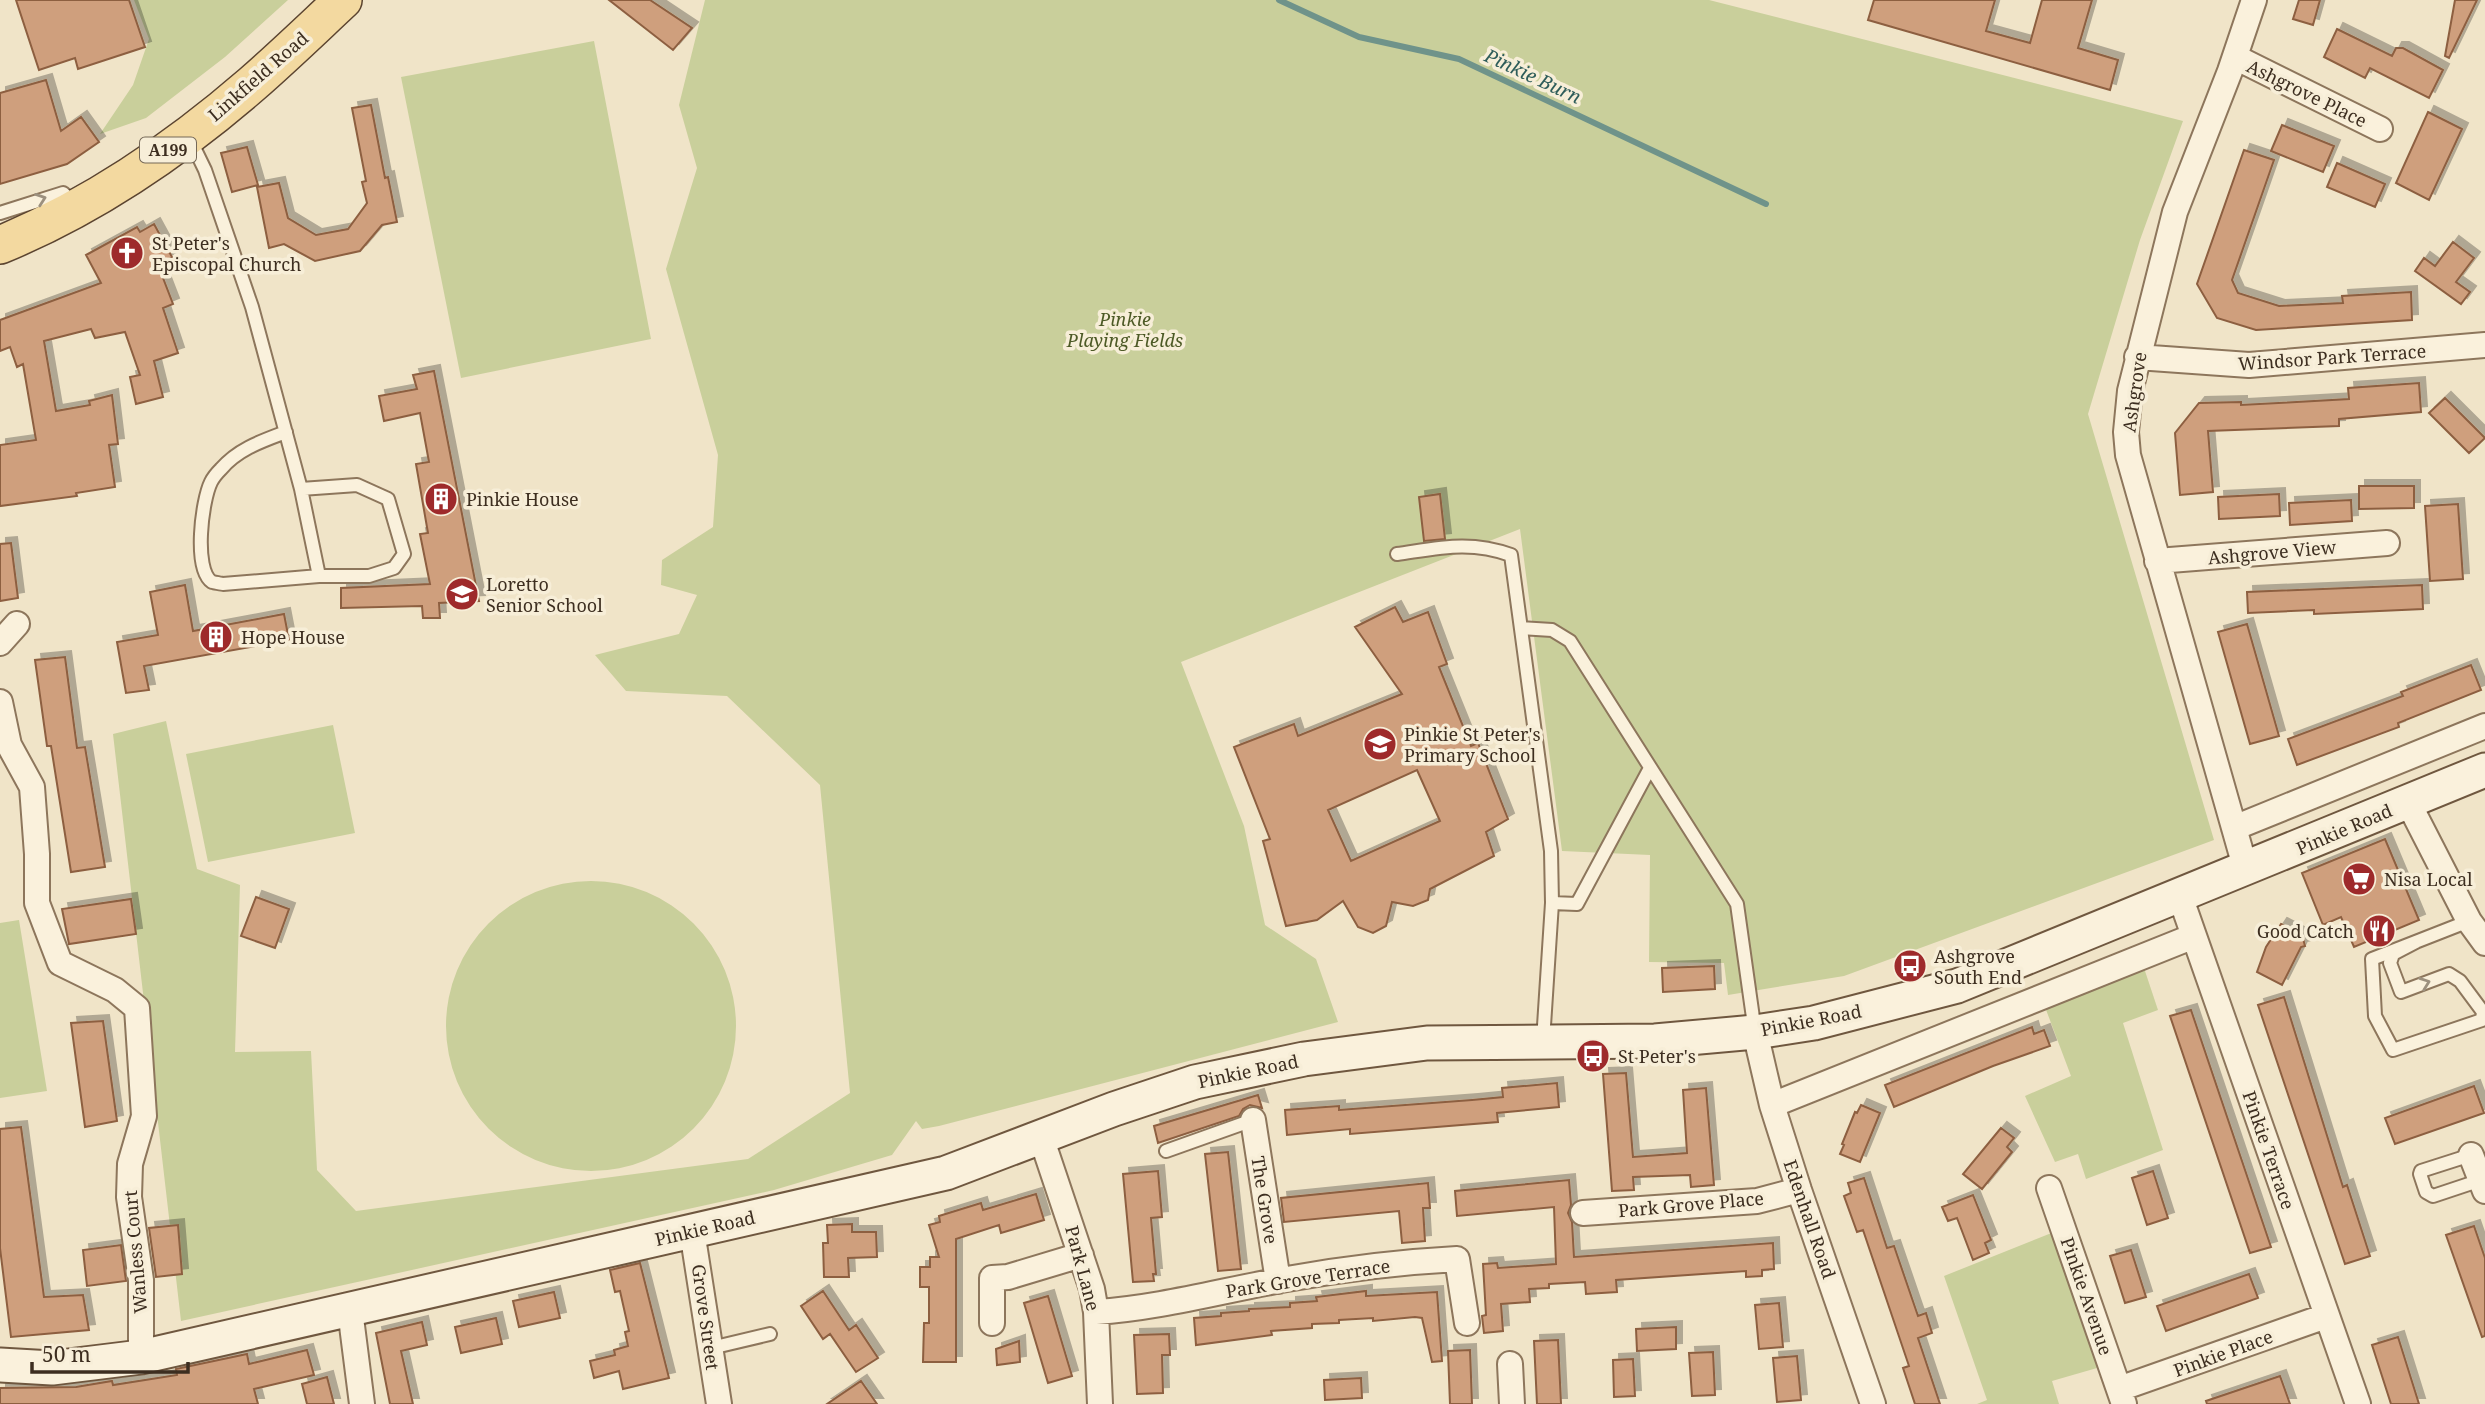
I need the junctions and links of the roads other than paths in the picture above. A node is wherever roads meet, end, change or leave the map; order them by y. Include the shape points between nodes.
1 (343, 0) edge
2 (2254, 0) edge
3 (2235, 57) junction
4 (2380, 129) dead end
5 (189, 136) junction
6 (71, 211) junction
7 (0, 213) edge
8 (0, 245) edge
9 (2485, 345) edge
10 (2137, 357) junction
11 (286, 432) junction
12 (301, 489) junction
13 (2388, 543) dead end
14 (1397, 554) dead end
15 (2157, 561) junction
16 (319, 576) junction
17 (17, 624) dead end
18 (1521, 628) junction
19 (0, 643) edge
20 (0, 702) edge
21 (2485, 726) edge
22 (1650, 768) junction
23 (2485, 770) edge
24 (2408, 802) junction
25 (2235, 828) junction
26 (2246, 870) junction
27 (2180, 896) junction
28 (1552, 903) junction
29 (2469, 921) junction
30 (2194, 936) junction
31 (2416, 942) junction
32 (2485, 943) edge
33 (1755, 1032) junction
34 (1543, 1042) junction
35 (1772, 1105) junction
36 (1253, 1120) joint
37 (1041, 1137) junction
38 (1166, 1151) dead end
39 (2471, 1155) joint
40 (2483, 1185) edge
41 (2049, 1188) dead end
42 (1798, 1190) junction
43 (1583, 1213) dead end
44 (692, 1231) junction
45 (1081, 1255) junction
46 (1278, 1281) junction
47 (350, 1310) junction
48 (1096, 1311) junction
49 (2326, 1316) junction
50 (992, 1323) dead end
51 (1467, 1323) dead end
52 (770, 1334) dead end
53 (711, 1348) junction
54 (141, 1357) junction
55 (1510, 1364) dead end
56 (0, 1365) edge
57 (2122, 1397) edge
58 (362, 1404) edge
59 (719, 1404) edge
60 (1100, 1404) edge
61 (1512, 1404) edge
62 (1873, 1404) edge
63 (2357, 1404) edge

1 - 5 main road, Linkfield Road / A199
2 - 3 street, Ashgrove
3 - 4 street, Ashgrove Place
3 - 10 street, Ashgrove via 2175,212
5 - 6 main road, Linkfield Road / A199
5 - 11 lane via 252,307
7 -> 6 lane via 63,193
6 - 8 main road, A199
9 - 10 street, Windsor Park Terrace via 2249,365
10 - 15 street, Ashgrove via 2126,432 2128,455
11 - 12 lane
11 - 16 lane via 233,457 210,484 201,527 202,564 213,582 223,584
12 - 16 lane
12 - 16 lane via 357,485 388,499 404,554 394,568 369,576
13 - 15 street, Ashgrove View
14 - 18 lane via 1457,545 1511,555
15 - 25 street, Ashgrove
17 - 19 street
18 - 22 lane via 1552,630 1570,641
18 - 28 lane via 1551,851
20 - 54 street, Wanless Court via 9,745 32,787 37,903 60,964 115,990 137,1008 144,1115 130,1164 129,1196 141,1280
21 - 25 street
22 - 28 lane via 1577,904
22 - 33 lane via 1737,904
23 - 24 main road, Pinkie Road
24 - 26 main road, Pinkie Road
24 - 29 street
25 - 26 street, Ashgrove
26 - 27 main road, Pinkie Road
27 - 30 street, Pinkie Terrace
27 - 33 main road, Pinkie Road via 1957,986 1814,1023
28 - 34 lane
29 - 31 lane
29 - 32 street
30 - 35 street
30 - 49 street, Pinkie Terrace
31 -> 31 lane via 2393,954 2390,963 2401,992 2449,974 2483,1012 2482,1020 2393,1050 2375,1016 2372,959
33 - 34 main road, Pinkie Road via 1655,1041
33 - 35 street, Edenhall Road
34 - 37 main road, Pinkie Road via 1427,1043 1304,1059 1195,1082
35 - 42 street, Edenhall Road
36 - 38 lane
36 - 46 street, The Grove
37 - 44 main road, Pinkie Road via 946,1173
37 - 45 street, Park Lane
39 - 40 street
39 - 40 lane via 2421,1171 2426,1192 2433,1196
41 - 57 street, Pinkie Avenue
42 - 43 street, Park Grove Place via 1757,1201
42 - 62 street, Edenhall Road
44 - 47 main road, Pinkie Road
44 - 53 street, Grove Street
45 - 48 street, Park Lane
45 - 50 street via 992,1278
46 - 48 street, Park Grove Terrace
46 - 51 street, Park Grove Terrace via 1457,1259
47 - 54 main road, Pinkie Road
47 - 58 street
48 - 60 street, Park Lane
49 - 57 street, Pinkie Place
49 - 63 street, Pinkie Terrace
52 - 53 lane
53 - 59 street, Grove Street
54 - 56 main road, Pinkie Road via 52,1368
55 - 61 street

